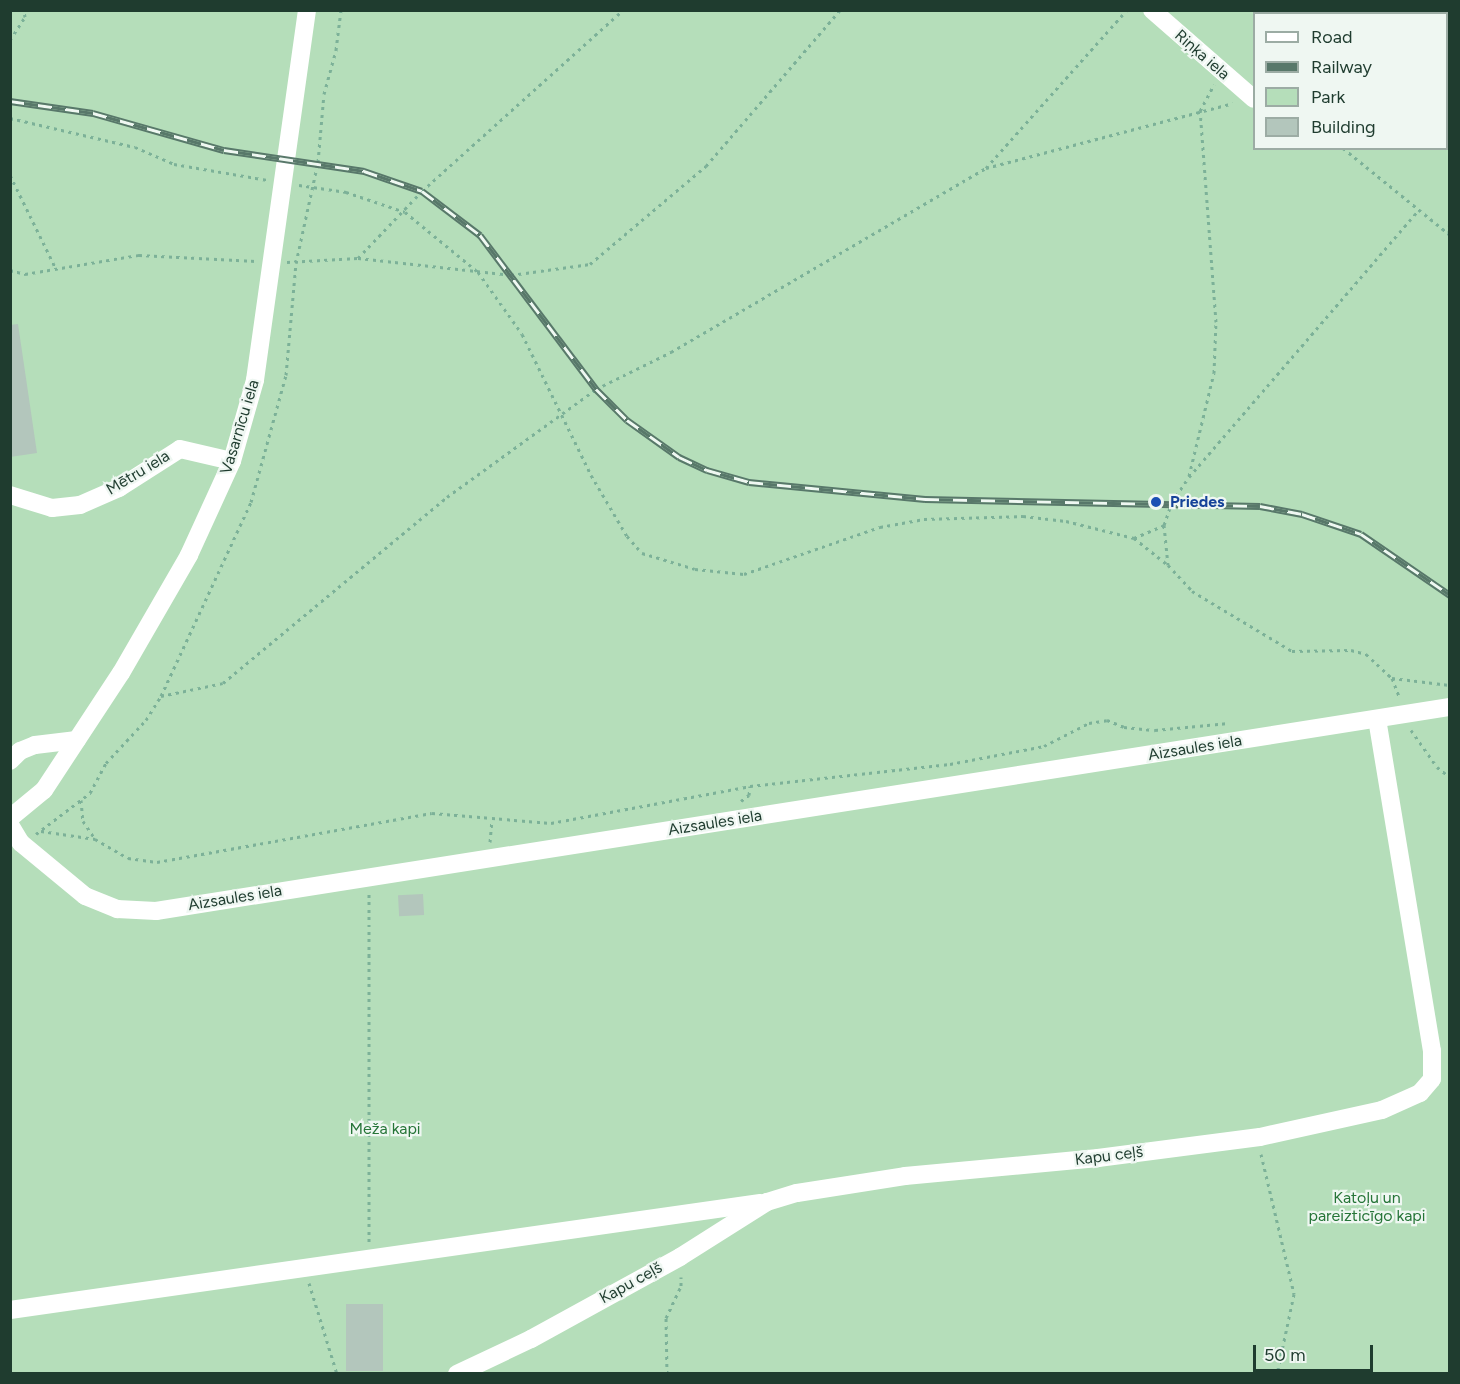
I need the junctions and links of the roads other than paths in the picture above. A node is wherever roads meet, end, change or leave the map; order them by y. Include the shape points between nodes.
1 (307, 10) edge
2 (1152, 10) edge
3 (1253, 98) edge
4 (232, 461) junction
5 (10, 495) edge
6 (1449, 707) edge
7 (1377, 720) junction
8 (77, 740) junction
9 (10, 762) edge
10 (10, 818) edge
11 (10, 825) edge
12 (766, 1202) junction
13 (10, 1310) edge
14 (456, 1374) edge

1 - 4 street, Vasarnīcu iela via 255,380
2 - 3 street, Riņķa iela
4 - 5 street, Mētru iela via 180,449 119,488 80,505 52,508
4 - 8 street, Vasarnīcu iela via 189,555
6 - 7 street, Aizsaules iela via 1402,708
7 - 11 street, Aizsaules iela via 156,910 117,909 85,896 21,843
7 - 12 street, Kapu ceļš via 1431,1051 1432,1079 1420,1093 1382,1110 1260,1137 1098,1158 905,1176 797,1193
8 - 9 street via 35,746 20,751
8 - 10 street, Vasarnīcu iela via 44,790
12 - 13 street via 369,1262 303,1267
12 - 14 street, Kapu ceļš via 680,1257 531,1339

